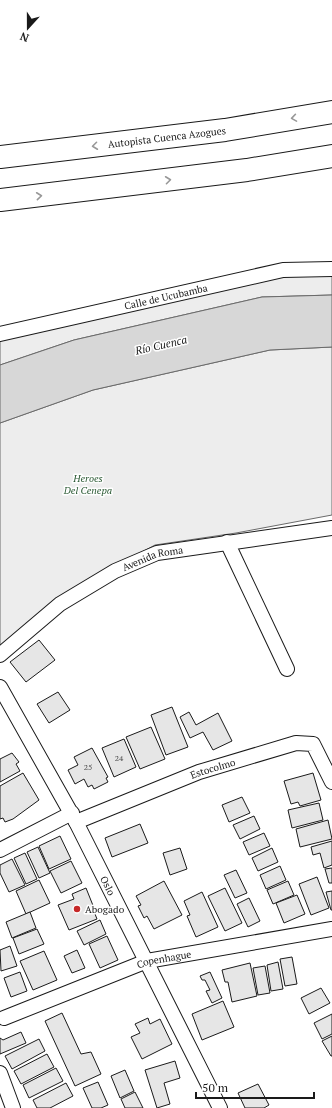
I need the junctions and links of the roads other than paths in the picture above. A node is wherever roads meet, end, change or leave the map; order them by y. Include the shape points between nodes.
1 (332, 112) edge
2 (332, 156) edge
3 (0, 157) edge
4 (0, 200) edge
5 (332, 269) edge
6 (0, 334) edge
7 (332, 528) edge
8 (227, 542) junction
9 (0, 654) edge
10 (287, 669) dead end
11 (0, 687) edge
12 (332, 782) edge
13 (74, 818) junction
14 (0, 850) edge
15 (332, 929) edge
16 (147, 961) junction
17 (4, 1018) dead end
18 (0, 1073) edge
19 (13, 1108) edge
20 (220, 1108) edge

1 -> 3 highway, Autopista Cuenca Azogues via 225,130
4 -> 2 highway via 212,174
5 - 6 street, Calle de Ucubamba via 283,270
7 - 8 street, Avenida Roma
8 - 9 street, Avenida Roma via 157,553 115,571 60,604
8 - 10 street
11 - 13 street, Oslo
12 - 13 street, Estocolmo via 313,744 296,743 199,772
13 - 14 street
13 - 16 street, Oslo
15 - 16 street, Copenhague
16 - 17 street, Copenhague
16 - 20 street, Oslo
18 - 19 street

